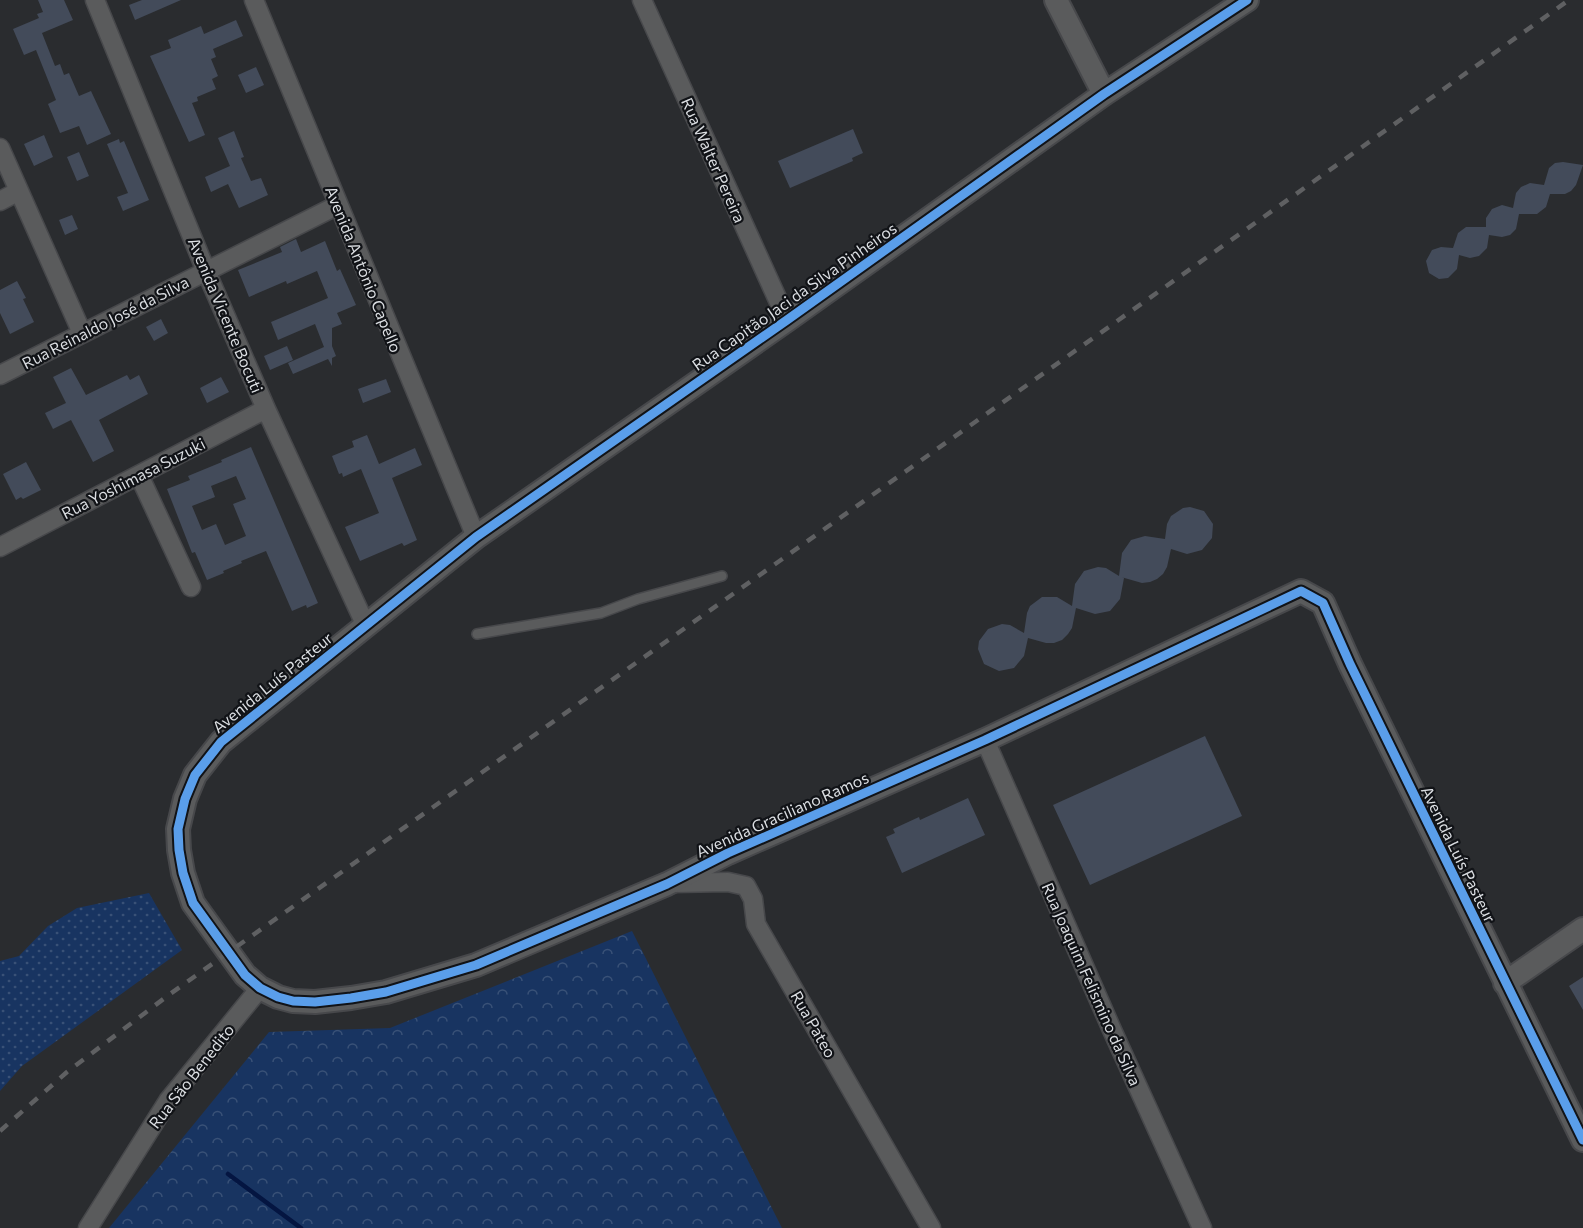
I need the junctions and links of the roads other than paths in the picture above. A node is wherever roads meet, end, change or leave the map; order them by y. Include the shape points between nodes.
1 (95, 0) edge
2 (254, 0) edge
3 (642, 0) edge
4 (1056, 0) edge
5 (1247, 0) edge
6 (1104, 94) junction
7 (0, 148) edge
8 (19, 191) junction
9 (0, 201) edge
10 (338, 205) junction
11 (206, 271) junction
12 (787, 320) junction
13 (82, 333) junction
14 (0, 375) edge
15 (266, 409) junction
16 (139, 475) junction
17 (476, 537) junction
18 (0, 548) edge
19 (722, 576) dead end
20 (191, 587) dead end
21 (1300, 591) joint
22 (366, 626) junction
23 (477, 634) dead end
24 (985, 740) junction
25 (667, 884) junction
26 (1583, 929) edge
27 (1505, 983) junction
28 (260, 988) junction
29 (1583, 1140) edge
30 (88, 1228) edge
31 (931, 1228) edge
32 (1202, 1228) edge

1 - 11 street, Avenida Vicente Bocuti
2 - 10 street, Avenida Antônio Capello
3 - 12 street, Rua Walter Pereira
4 - 6 street
5 - 6 street, Rua Capitão Jaci da Silva Pinheiros
6 - 12 street, Rua Capitão Jaci da Silva Pinheiros
7 - 8 street
8 - 9 street
8 - 13 street
10 - 11 street, Rua Reinaldo José da Silva
10 - 17 street, Avenida Antônio Capello
11 - 13 street, Rua Reinaldo José da Silva
11 - 15 street, Avenida Vicente Bocuti
12 - 17 street, Rua Capitão Jaci da Silva Pinheiros
13 - 14 street, Rua Reinaldo José da Silva
15 - 16 street, Rua Yoshimasa Suzuki
15 - 22 street, Avenida Vicente Bocuti
16 - 18 street, Rua Yoshimasa Suzuki
16 - 20 street
17 - 22 street, Rua Capitão Jaci da Silva Pinheiros
19 - 23 lane via 601,613
21 - 24 street, Avenida Graciliano Ramos
21 - 27 street, Avenida Luís Pasteur via 1323,603
22 - 28 street, Avenida Luís Pasteur via 221,742 195,775 185,799 178,829 186,887 208,926 245,975
24 - 25 street, Avenida Graciliano Ramos via 728,853
24 - 32 street, Rua Joaquim Felismino da Silva
25 - 28 street, Avenida Graciliano Ramos via 476,965 386,992 315,1002 285,999
25 - 31 street, Rua Pateo via 728,882 746,886 753,899 756,924
26 - 27 street
27 - 29 street, Avenida Luís Pasteur
28 - 30 street, Rua São Benedito via 168,1101

